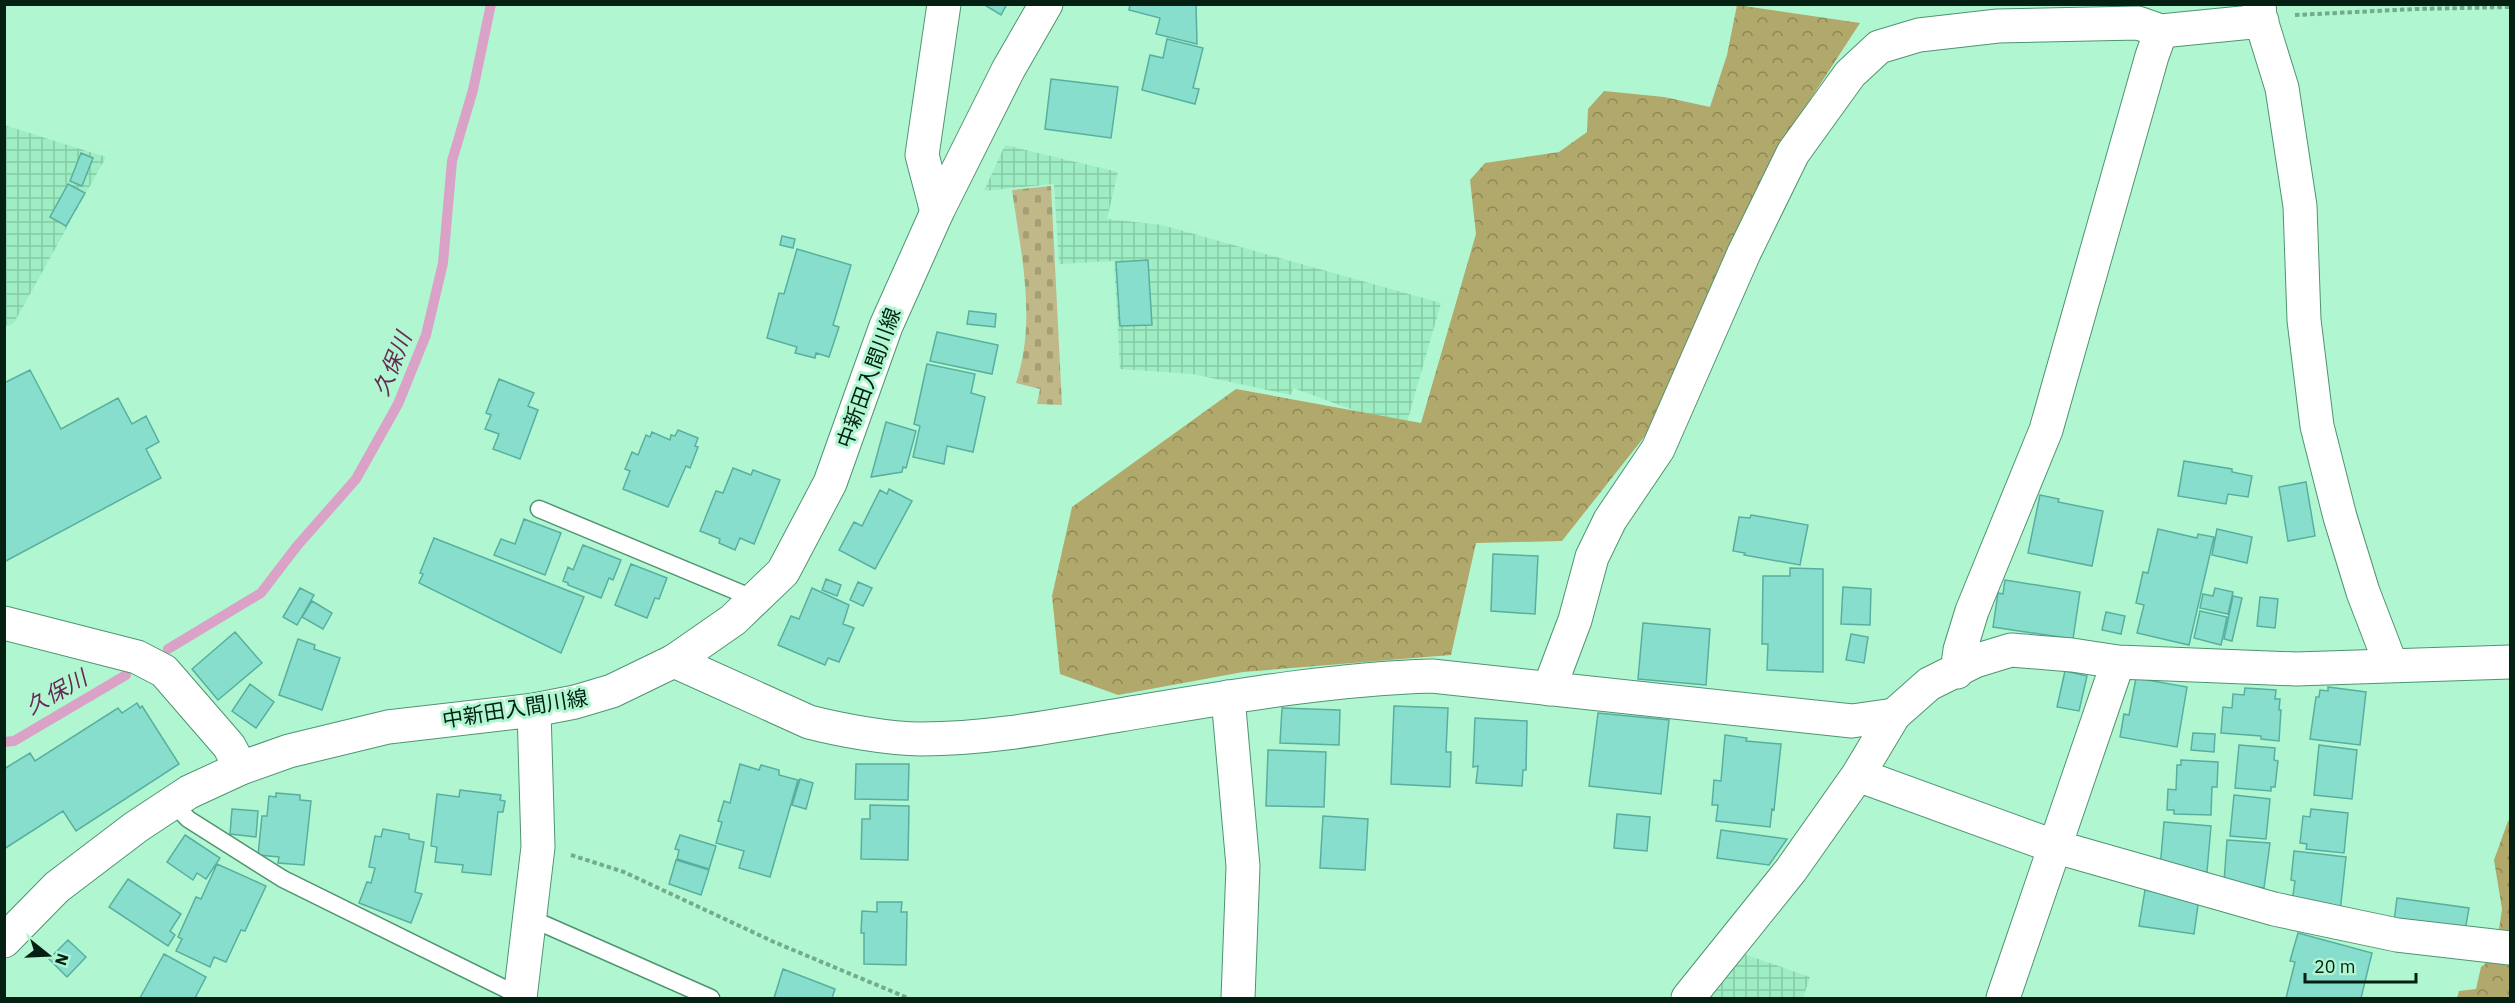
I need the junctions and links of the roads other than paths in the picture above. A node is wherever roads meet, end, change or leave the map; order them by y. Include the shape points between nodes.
1 (944, 4) edge
2 (1046, 4) edge
3 (2260, 14) edge
4 (2162, 31) junction
5 (937, 212) junction
6 (539, 509) dead end
7 (755, 599) junction
8 (4, 623) edge
9 (674, 661) junction
10 (2118, 662) junction
11 (2511, 662) edge
12 (2391, 665) junction
13 (1956, 672) junction
14 (1549, 689) junction
15 (1228, 697) junction
16 (534, 710) junction
17 (1894, 715) junction
18 (241, 768) junction
19 (1858, 775) junction
20 (172, 803) junction
21 (2053, 846) junction
22 (530, 918) junction
23 (4, 941) edge
24 (2511, 948) edge
25 (520, 997) edge
26 (711, 999) edge
27 (1238, 999) edge
28 (1688, 999) edge
29 (2003, 999) edge

1 - 5 street via 922,155
2 - 5 street, 中新田入間川線 via 1008,70
3 - 4 street
3 - 12 street via 2282,88 2300,206 2304,320 2317,426 2363,592
4 - 13 street via 2046,430 1972,611
4 - 14 street via 2138,23 1998,26 1919,35 1879,47 1850,74 1793,153 1744,253 1658,449 1610,520 1592,557 1575,620
5 - 7 street, 中新田入間川線 via 886,326 830,483 783,572
6 - 7 lane
7 - 9 street, 中新田入間川線 via 733,620
8 - 18 street via 137,657 164,672 229,746
9 - 15 street via 809,722 920,739 988,735
9 - 16 street, 中新田入間川線 via 612,691
10 - 12 street via 2296,669
10 - 13 street via 2011,650 1975,661
10 - 21 street
11 - 12 street
13 - 17 street via 1929,684
14 - 15 street via 1421,677 1378,678
14 - 17 street via 1851,721
15 - 27 street via 1243,866
16 - 18 street, 中新田入間川線 via 388,727 289,751
16 - 22 street via 538,847
17 - 19 street
18 - 20 street, 中新田入間川線
19 - 21 street
19 - 28 street via 1791,870
20 - 23 street, 中新田入間川線 via 57,887
20 - 25 lane via 188,819 283,879
21 - 24 street via 2274,909 2397,935
21 - 29 street
22 - 25 street
22 - 26 lane

